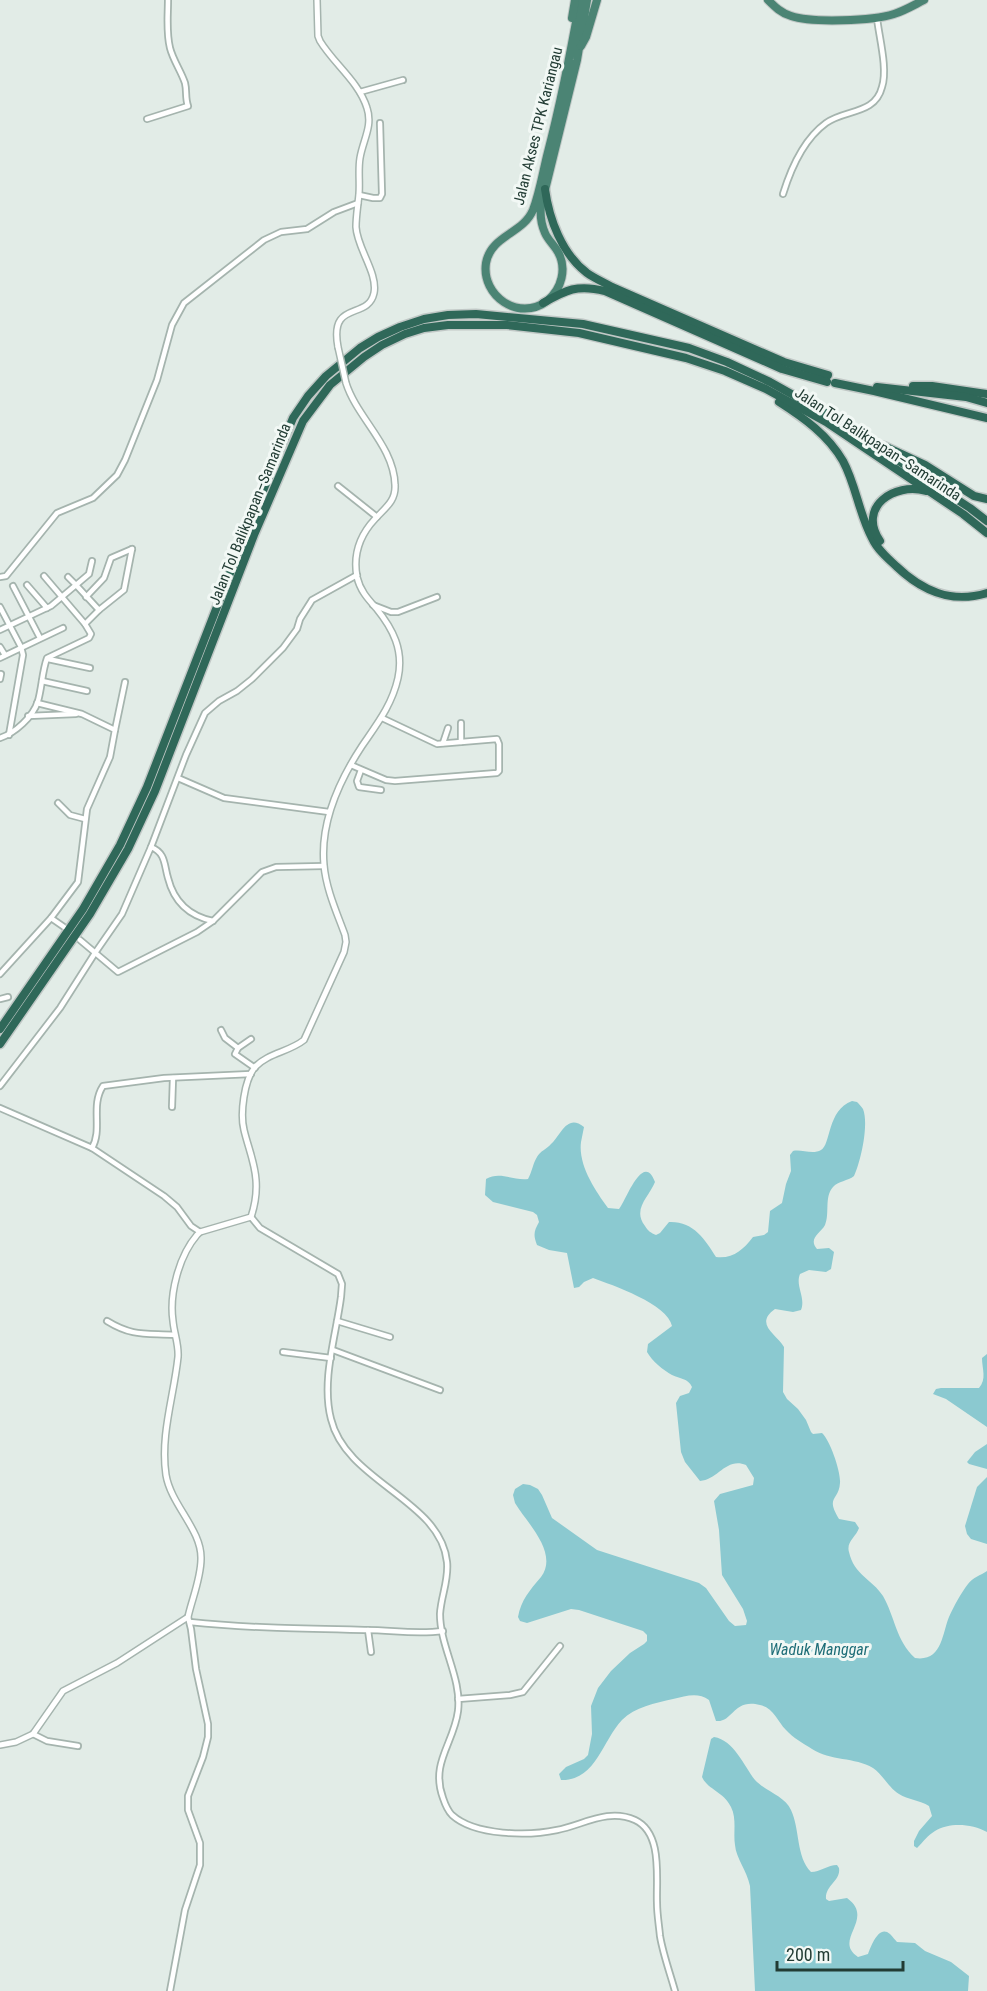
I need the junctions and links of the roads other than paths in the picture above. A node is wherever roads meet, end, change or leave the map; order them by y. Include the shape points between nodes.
1 (168, 0) edge
2 (317, 0) edge
3 (575, 0) edge
4 (580, 0) edge
5 (587, 0) edge
6 (597, 0) edge
7 (768, 0) edge
8 (924, 0) edge
9 (877, 18) junction
10 (578, 49) junction
11 (569, 64) junction
12 (403, 80) dead end
13 (360, 92) junction
14 (147, 119) dead end
15 (380, 123) dead end
16 (545, 189) junction
17 (783, 194) dead end
18 (359, 195) junction
19 (358, 202) junction
20 (543, 303) junction
21 (725, 371) junction
22 (832, 379) junction
23 (874, 389) junction
24 (987, 394) edge
25 (987, 403) edge
26 (987, 408) edge
27 (987, 418) edge
28 (856, 433) junction
29 (338, 486) dead end
30 (932, 493) junction
31 (987, 499) edge
32 (377, 517) junction
33 (987, 521) edge
34 (987, 533) edge
35 (92, 561) dead end
36 (357, 575) junction
37 (44, 576) dead end
38 (0, 577) edge
39 (68, 577) dead end
40 (27, 585) dead end
41 (76, 585) junction
42 (13, 586) dead end
43 (987, 587) edge
44 (987, 593) edge
45 (61, 597) junction
46 (86, 597) junction
47 (437, 597) dead end
48 (373, 605) junction
49 (0, 606) edge
50 (47, 608) junction
51 (99, 610) junction
52 (28, 616) junction
53 (85, 624) junction
54 (10, 625) junction
55 (63, 628) dead end
56 (0, 630) edge
57 (40, 638) junction
58 (0, 647) edge
59 (21, 647) junction
60 (2, 656) edge
61 (47, 658) junction
62 (90, 668) dead end
63 (42, 681) junction
64 (125, 682) dead end
65 (87, 691) dead end
66 (37, 704) junction
67 (82, 714) junction
68 (28, 716) junction
69 (382, 718) junction
70 (461, 723) dead end
71 (448, 728) dead end
72 (115, 730) junction
73 (9, 735) junction
74 (0, 738) edge
75 (461, 742) junction
76 (443, 743) junction
77 (351, 765) junction
78 (361, 770) junction
79 (178, 778) junction
80 (381, 790) dead end
81 (58, 804) dead end
82 (329, 812) junction
83 (85, 819) junction
84 (151, 847) junction
85 (324, 866) junction
86 (51, 918) junction
87 (213, 921) junction
88 (64, 927) dead end
89 (80, 940) dead end
90 (95, 953) junction
91 (0, 974) edge
92 (8, 997) dead end
93 (0, 999) edge
94 (0, 1029) edge
95 (221, 1030) dead end
96 (251, 1038) dead end
97 (0, 1044) edge
98 (238, 1048) junction
99 (255, 1068) junction
100 (251, 1074) junction
101 (173, 1078) junction
102 (0, 1086) edge
103 (172, 1107) dead end
104 (0, 1108) edge
105 (92, 1148) junction
106 (251, 1217) junction
107 (200, 1232) junction
108 (107, 1321) dead end
109 (338, 1321) junction
110 (175, 1335) junction
111 (390, 1336) dead end
112 (333, 1350) junction
113 (283, 1352) dead end
114 (331, 1358) junction
115 (440, 1390) dead end
116 (189, 1619) junction
117 (369, 1630) junction
118 (443, 1631) junction
119 (560, 1646) dead end
120 (371, 1652) dead end
121 (458, 1699) junction
122 (33, 1734) junction
123 (0, 1745) edge
124 (78, 1746) dead end
125 (170, 1991) edge
126 (675, 1991) edge

1 - 14 street via 169,45 185,83 188,106
2 - 13 street via 320,41
3 - 11 highway
4 - 11 highway, Jalan Akses TPK Kariangau
5 - 10 highway, Jalan Akses TPK Kariangau
6 - 10 highway via 586,37
7 - 9 highway via 780,11 798,18
8 - 9 highway via 896,14
9 - 17 street via 884,75 879,95 865,108 818,129 799,156
10 - 16 highway, Jalan Akses TPK Kariangau
11 - 20 highway, Jalan Akses TPK Kariangau via 533,209 523,225 495,245 486,264 489,285 502,302 523,308
12 - 13 street
13 - 18 street via 370,123 360,158
15 - 18 street via 382,194 380,198
16 - 20 highway, Jalan Akses TPK Kariangau via 542,224 559,254 562,268 558,288
16 - 22 highway via 560,237 586,273 784,362
18 - 19 street
19 - 32 street, bridge via 357,234 374,291 368,303 346,315 336,329 351,398 393,472 393,499
19 - 38 street via 307,229 281,232 264,240 184,303 172,325 157,380 117,475 93,498 57,513 6,576
20 - 22 highway via 577,288 605,291 782,369
21 - 30 highway, Jalan Tol Balikpapan–Samarinda via 826,422
21 - 44 highway via 809,422 822,435 850,476 872,538 909,579 933,593 948,596 964,598
21 - 97 highway, Jalan Tol Balikpapan–Samarinda via 579,333 507,325 448,325 424,328 382,345 330,385 293,440 155,791 128,849 90,914
22 - 23 highway
23 - 24 highway via 932,386
23 - 25 highway via 966,397
23 - 26 highway
23 - 27 highway
28 - 31 highway via 925,465 974,496
28 - 33 highway, Jalan Tol Balikpapan–Samarinda
28 - 94 highway, Jalan Tol Balikpapan–Samarinda via 770,382 727,362 689,348 583,324 448,315 400,327 360,348 326,376 293,418 147,787 120,845 83,909
29 - 32 street
30 - 34 highway, Jalan Tol Balikpapan–Samarinda
30 - 43 highway via 909,489 884,498 874,513 876,535 899,565 924,583 963,592
32 - 36 street via 358,546
35 - 41 street via 89,574
36 - 48 street via 362,591
36 - 79 street via 312,600 283,648 252,680 206,713
37 - 45 street
39 - 41 street
40 - 50 street
41 - 45 street
41 - 46 street
42 - 52 street
45 - 50 street
45 - 53 street
46 - 51 street
46 - 51 street via 107,574 111,558 132,549 124,590
47 - 48 street via 398,612
48 - 69 street via 393,632 399,653 398,678
49 - 54 street
50 - 52 street
51 - 53 street
52 - 54 street
52 - 57 street
53 - 61 street via 91,634 89,638
54 - 56 street
54 - 59 street
55 - 57 street
57 - 59 street
58 - 60 street
59 - 60 street
59 - 73 street via 23,663
61 - 62 street
61 - 63 street
63 - 65 street
63 - 66 street
64 - 72 street
66 - 67 street
66 - 68 street
67 - 68 street
67 - 72 street
68 - 73 street
69 - 76 street via 435,743
69 - 77 street
70 - 75 street
71 - 76 street
72 - 83 street via 110,758
73 - 74 street
75 - 76 street
75 - 78 street via 497,739 498,772 391,781
77 - 78 street
77 - 82 street
78 - 80 street via 359,787
79 - 82 street via 224,798
79 - 84 street
81 - 83 street via 70,815
82 - 85 street
83 - 86 street via 79,879
84 - 87 street via 165,860 167,877 180,904 189,913
84 - 90 street via 122,914
85 - 87 street via 276,867 262,872
85 - 99 street via 345,935 344,952 304,1040
86 - 88 street
86 - 91 street
87 - 90 street via 118,972
89 - 90 street
90 - 102 street via 60,1008
92 - 93 street
95 - 98 street
96 - 98 street
98 - 99 street via 236,1056
99 - 100 street
100 - 101 street
100 - 106 street via 245,1091 243,1126 256,1178
101 - 103 street
101 - 105 street via 103,1086 96,1112 98,1137
104 - 105 street
105 - 107 street via 164,1196
106 - 107 street
106 - 109 street via 260,1228 338,1274 342,1284
107 - 110 street via 189,1248 172,1293
108 - 110 street via 133,1333
109 - 111 street
109 - 112 street
110 - 116 street via 178,1352 167,1421 166,1476 200,1546 201,1560
112 - 114 street
112 - 115 street
113 - 114 street
114 - 118 street via 328,1401 338,1436 362,1467 428,1521 442,1543 448,1564 440,1614
116 - 117 street
116 - 122 street via 63,1691
116 - 125 street via 208,1737 188,1797 201,1853 185,1910
117 - 118 street via 417,1634
117 - 120 street
118 - 121 street
119 - 121 street via 524,1692
121 - 126 street via 458,1715 441,1760 441,1792 446,1807 470,1825 501,1832 559,1830 614,1815 640,1823 656,1851 660,1937
122 - 123 street
122 - 124 street via 47,1741

